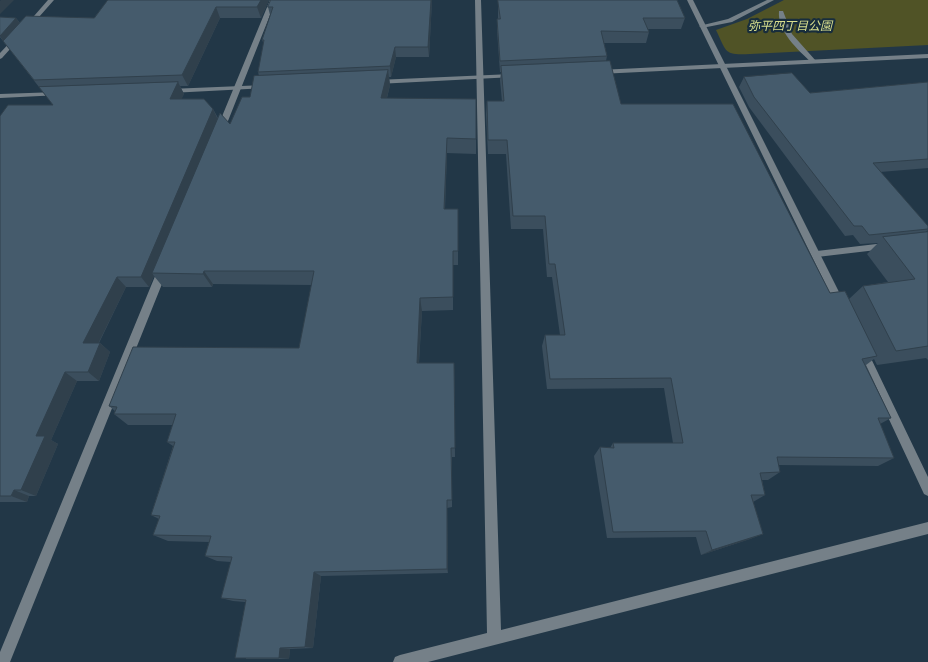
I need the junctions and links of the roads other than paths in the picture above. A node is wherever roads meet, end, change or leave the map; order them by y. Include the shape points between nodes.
1 (51, 0) edge
2 (273, 0) edge
3 (478, 0) edge
4 (690, 0) edge
5 (772, 0) edge
6 (781, 12) dead end
7 (702, 26) junction
8 (26, 29) edge
9 (19, 36) edge
10 (928, 56) edge
11 (0, 57) edge
12 (814, 62) junction
13 (722, 66) junction
14 (586, 73) edge
15 (518, 76) edge
16 (480, 78) junction
17 (373, 82) edge
18 (276, 87) edge
19 (237, 88) junction
20 (159, 91) edge
21 (71, 94) edge
22 (0, 96) edge
23 (214, 144) edge
24 (891, 246) edge
25 (817, 254) junction
26 (169, 255) edge
27 (846, 315) edge
28 (858, 342) edge
29 (928, 490) edge
30 (928, 528) edge
31 (494, 637) junction
32 (3, 662) edge
33 (400, 662) edge

1 - 8 street
2 - 19 street
3 - 16 street
4 - 7 street
5 - 7 street via 730,21
6 - 12 street via 789,35
7 - 13 street
9 - 11 street
10 - 12 street
12 - 13 street
13 - 14 street
13 - 25 street
15 - 16 street
16 - 17 street
16 - 31 street
18 - 19 street
19 - 20 street
19 - 23 street
21 - 22 street
24 - 25 street
25 - 27 street
26 - 32 street
28 - 29 street
30 - 31 street
31 - 33 street

